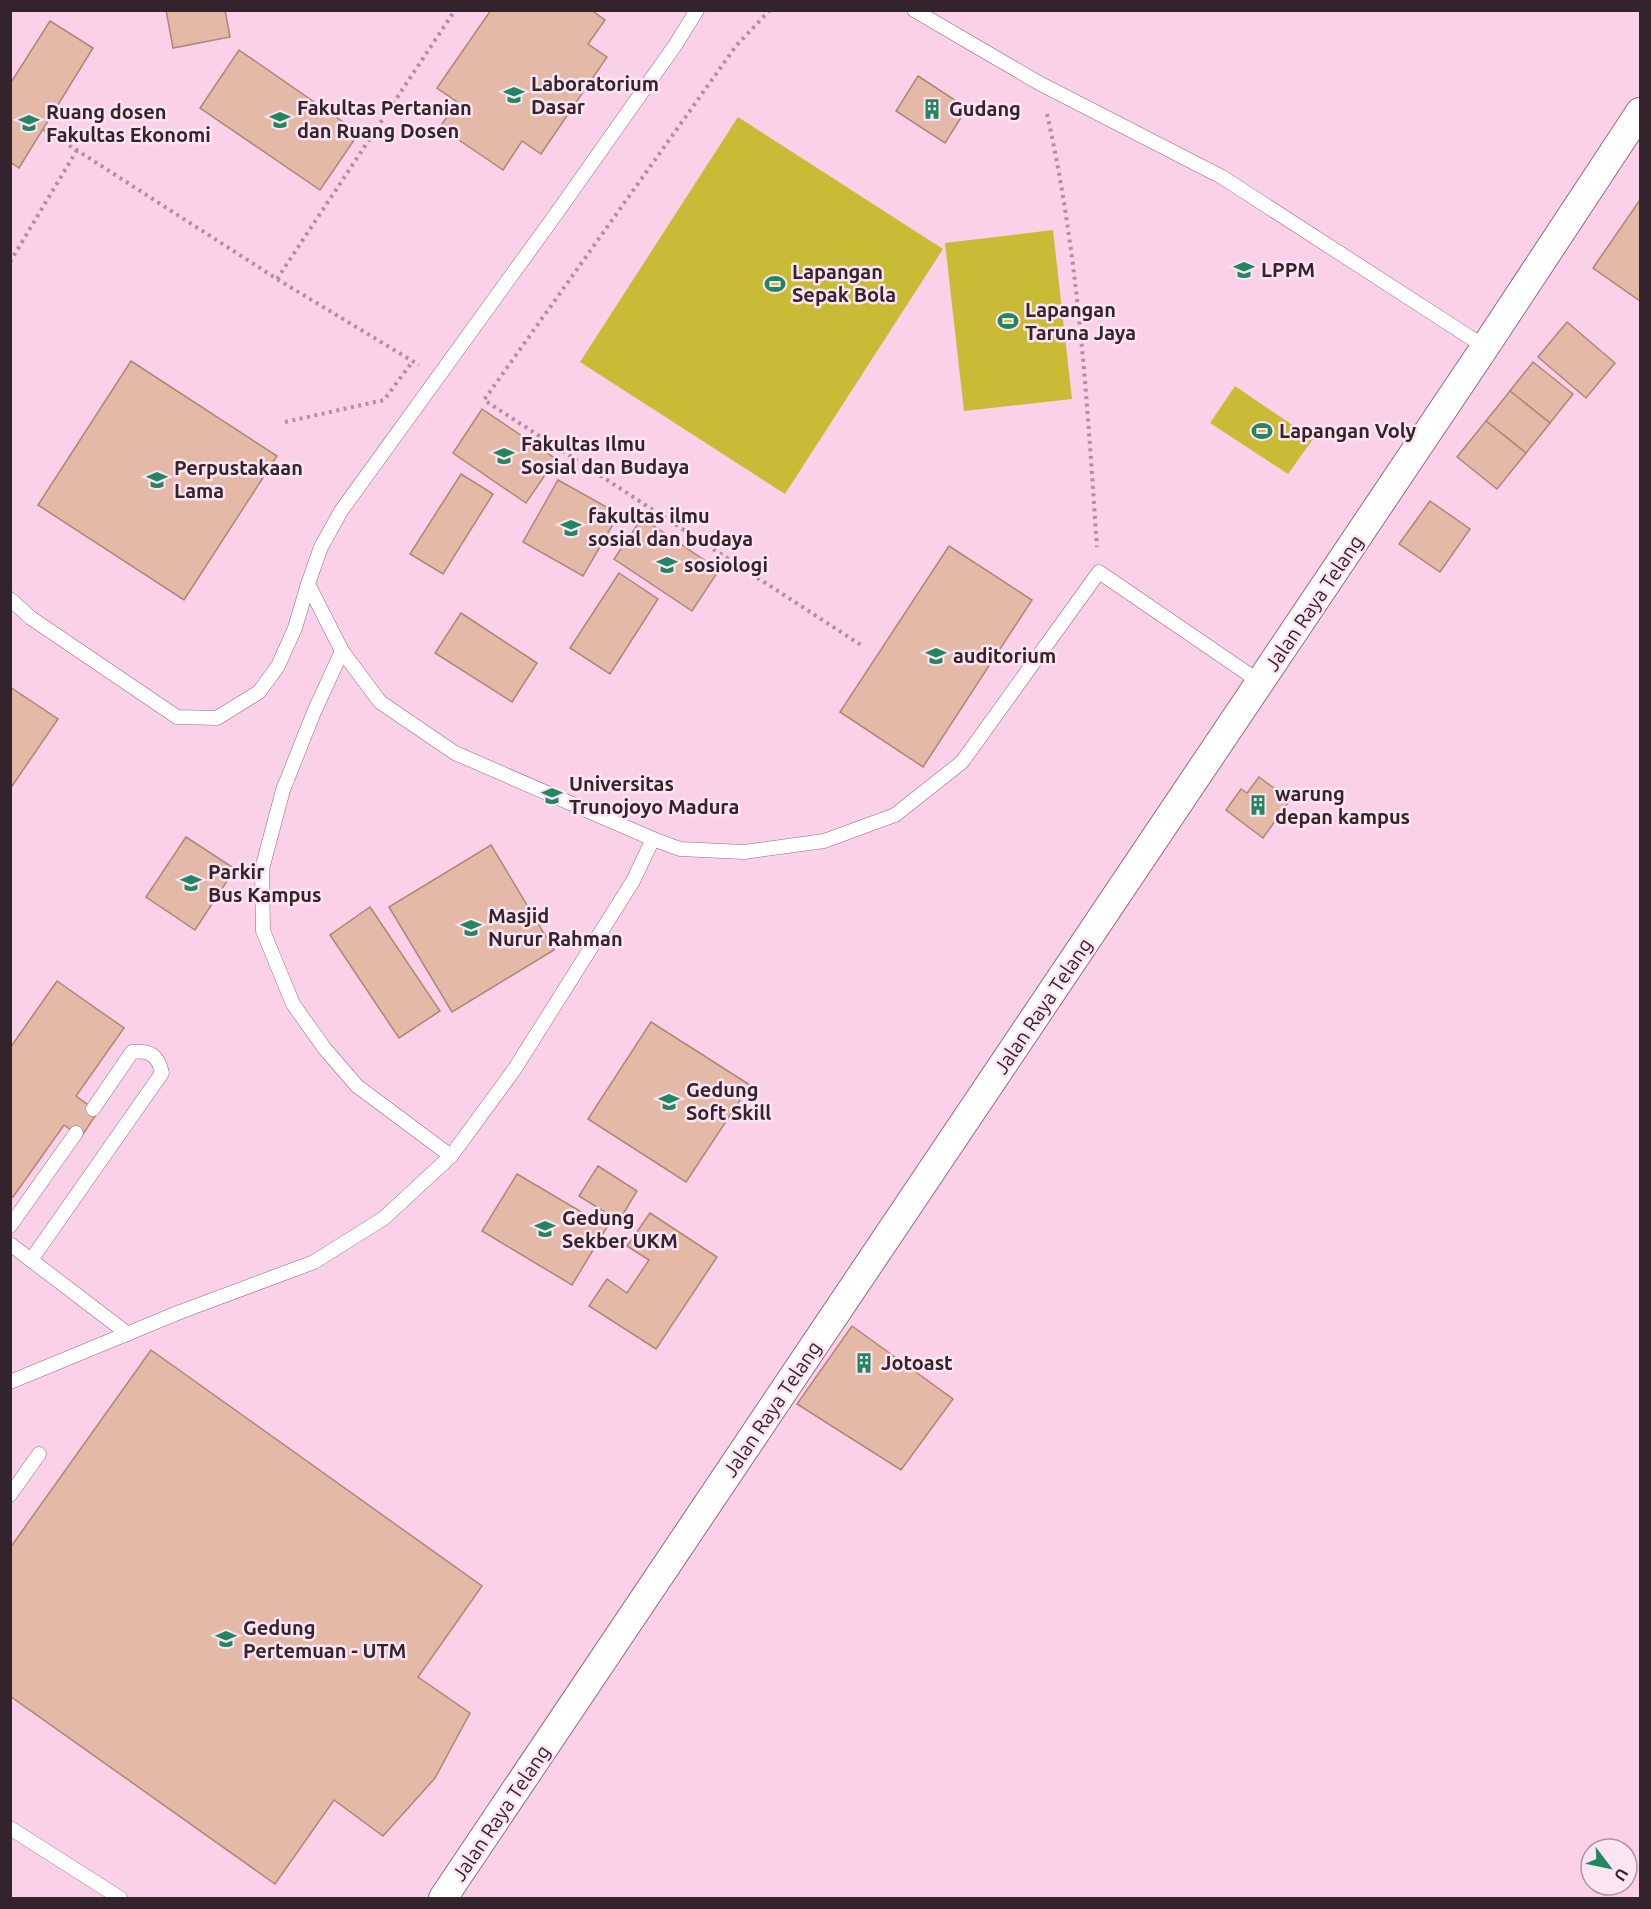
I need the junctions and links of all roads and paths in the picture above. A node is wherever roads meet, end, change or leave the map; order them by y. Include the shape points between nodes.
1 (455, 10) edge
2 (697, 10) edge
3 (770, 10) edge
4 (914, 10) edge
5 (1039, 83) junction
6 (1641, 112) edge
7 (44, 129) dead end
8 (77, 150) junction
9 (10, 262) edge
10 (277, 279) junction
11 (1485, 347) junction
12 (413, 361) junction
13 (439, 376) junction
14 (285, 422) dead end
15 (1099, 572) junction
16 (308, 584) junction
17 (10, 599) edge
18 (864, 647) dead end
19 (342, 651) junction
20 (1260, 682) junction
21 (653, 839) junction
22 (93, 1108) dead end
23 (76, 1133) dead end
24 (452, 1156) junction
25 (10, 1226) edge
26 (10, 1244) edge
27 (32, 1260) junction
28 (128, 1334) junction
29 (10, 1382) edge
30 (39, 1454) dead end
31 (10, 1495) edge
32 (10, 1828) edge
33 (120, 1899) edge
34 (443, 1899) edge

1 - 10 path
2 - 13 lane
3 - 18 path via 736,46 484,400
4 - 5 lane
5 - 11 lane via 1222,177
5 - 15 path via 1066,206 1087,395
6 - 11 street, Jalan Raya Telang
7 - 8 path
8 - 9 path
8 - 10 path
10 - 12 path
11 - 20 street, Jalan Raya Telang
12 - 13 path
12 - 14 path via 384,400
13 - 16 lane via 341,511 321,547
15 - 20 lane
15 - 21 lane via 962,762 895,815 824,841 744,852 680,849
16 - 17 lane via 296,628 278,666 259,693 217,718 177,717 31,618
16 - 19 lane
19 - 21 lane via 380,702 455,753
19 - 24 lane via 283,790 262,869 263,931 293,1004 357,1086
20 - 34 street, Jalan Raya Telang
21 - 24 lane via 633,881 571,982
22 - 27 lane via 132,1052 144,1051 160,1063 162,1073
23 - 25 lane
24 - 28 lane via 384,1218 314,1262
26 - 27 lane
27 - 28 lane
28 - 29 lane
30 - 31 lane
32 - 33 lane

